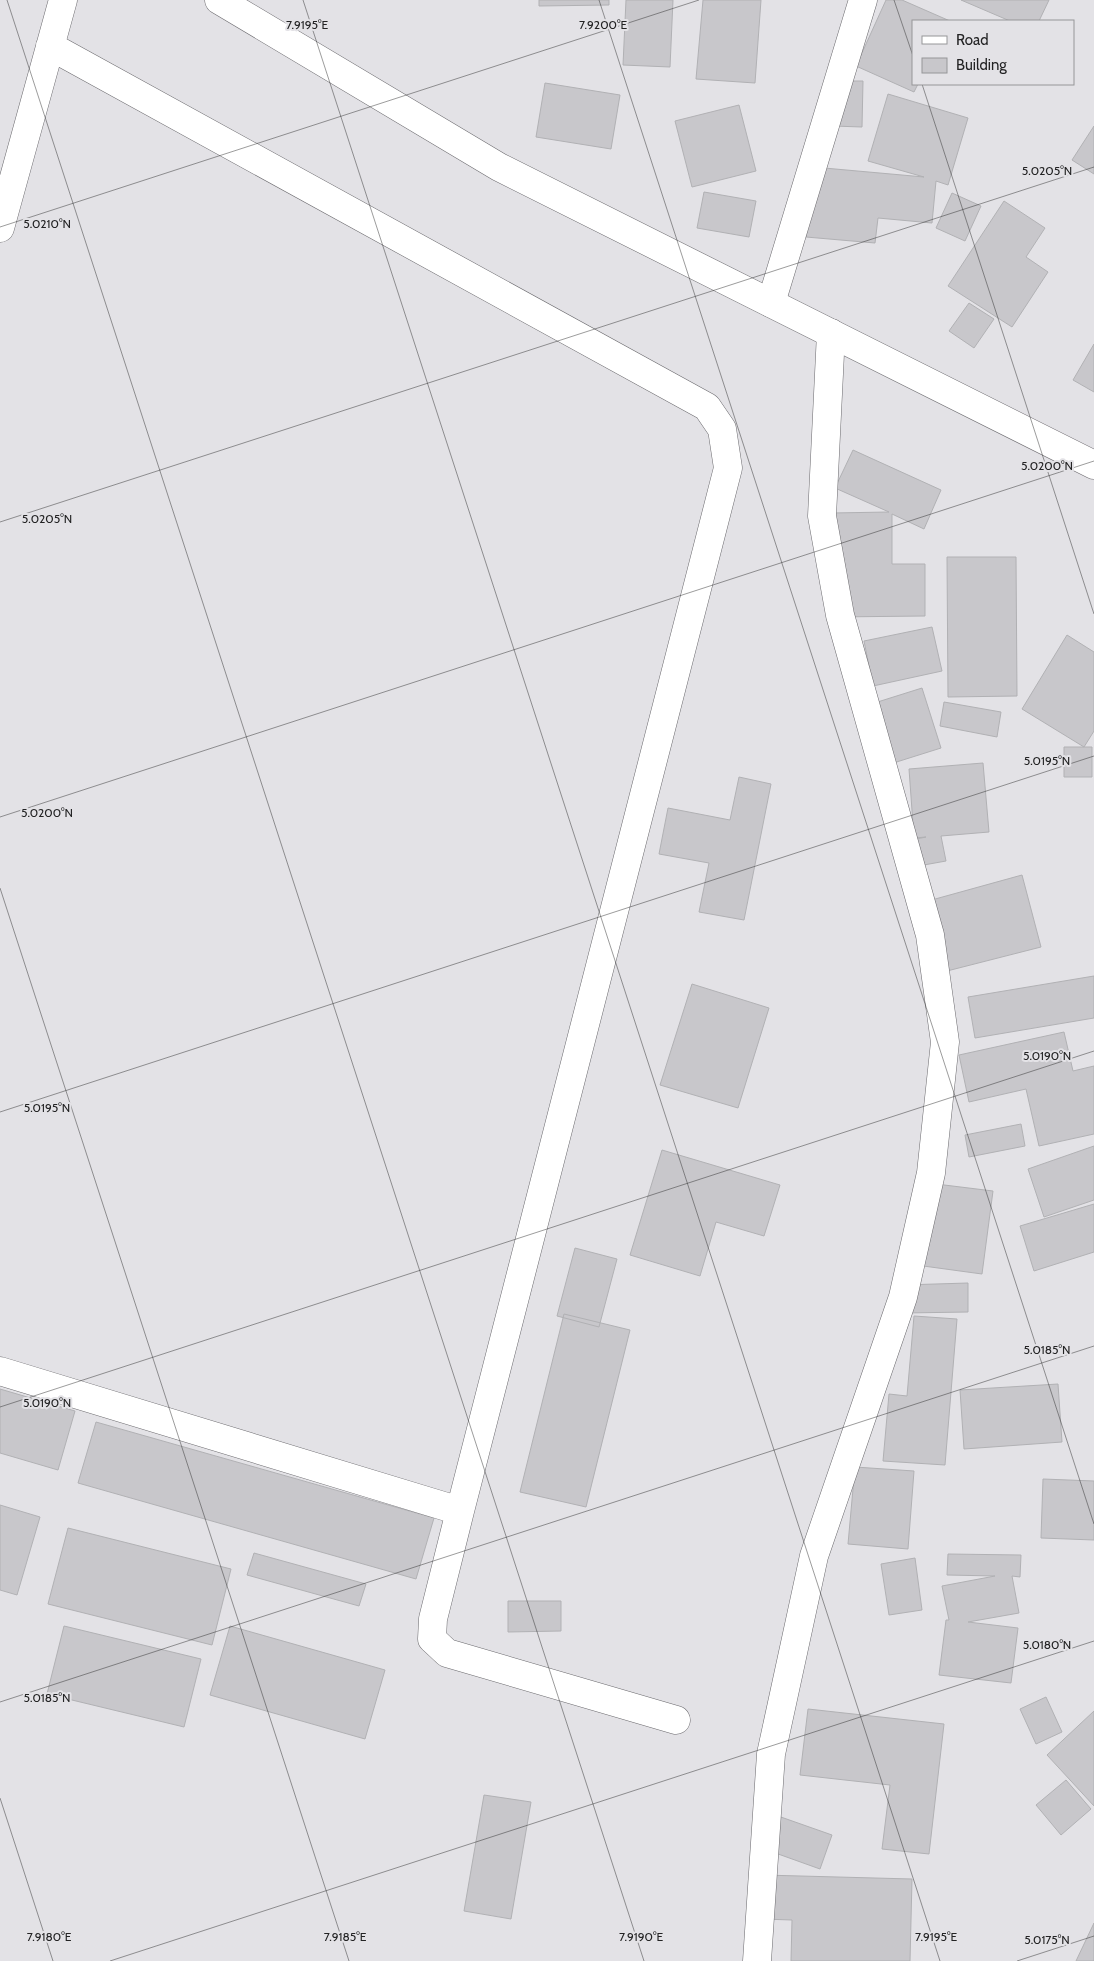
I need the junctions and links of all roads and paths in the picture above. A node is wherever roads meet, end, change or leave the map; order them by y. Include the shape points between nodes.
1 (63, 0) edge
2 (219, 0) edge
3 (863, 0) edge
4 (50, 46) junction
5 (0, 228) edge
6 (771, 303) junction
7 (831, 333) junction
8 (1094, 465) edge
9 (0, 1371) edge
10 (460, 1511) junction
11 (676, 1720) dead end
12 (757, 1961) edge

1 - 4 street
2 - 6 street via 499,168
3 - 6 street
4 - 5 street
4 - 10 street via 707,407 722,429 728,468
6 - 7 street
7 - 8 street
7 - 12 street via 822,516 840,615 930,935 945,1042 931,1173 903,1297 814,1556 771,1754
9 - 10 street
10 - 11 street via 433,1619 432,1639 447,1653

